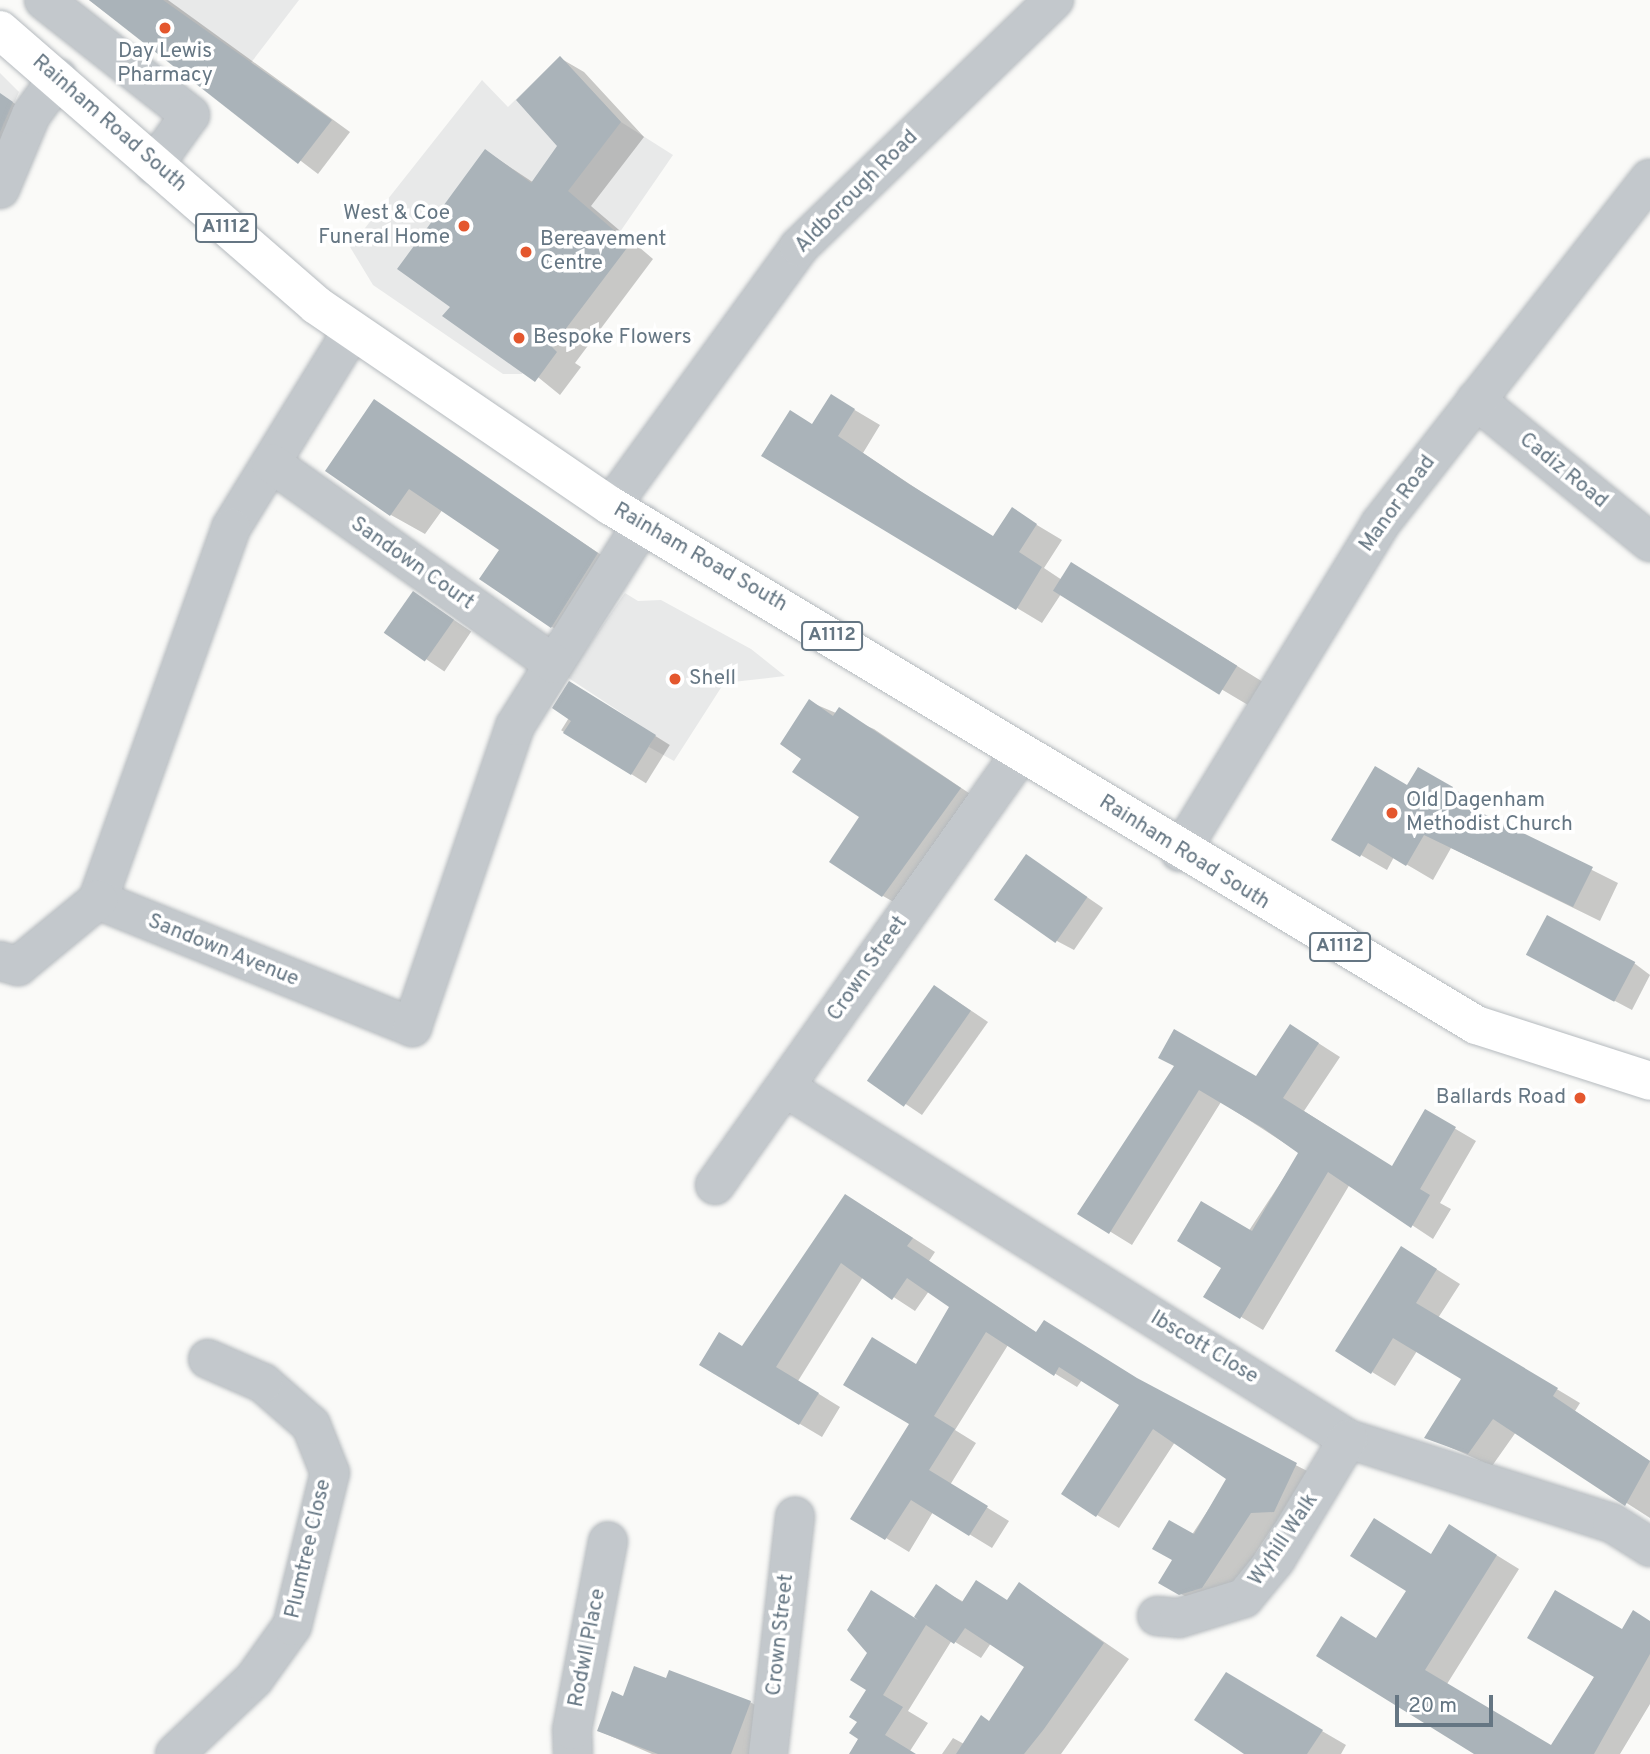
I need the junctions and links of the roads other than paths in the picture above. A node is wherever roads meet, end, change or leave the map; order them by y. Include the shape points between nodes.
1 (44, 0) edge
2 (1054, 0) edge
3 (0, 30) edge
4 (58, 78) junction
5 (154, 165) junction
6 (1650, 179) edge
7 (0, 189) edge
8 (352, 331) junction
9 (1476, 400) junction
10 (271, 463) junction
11 (626, 515) junction
12 (1650, 542) edge
13 (554, 664) junction
14 (1021, 753) junction
15 (1180, 852) junction
16 (98, 900) junction
17 (0, 961) edge
18 (1650, 1081) edge
19 (786, 1088) junction
20 (715, 1185) dead end
21 (208, 1359) dead end
22 (1348, 1439) junction
23 (795, 1517) dead end
24 (608, 1541) dead end
25 (1650, 1547) edge
26 (1157, 1616) dead end
27 (175, 1754) edge
28 (573, 1754) edge
29 (768, 1754) edge

1 - 5 street via 190,115
2 - 11 street, Aldborough Road via 799,247
3 - 4 main road, Rainham Road South / A1112
4 - 5 main road, Rainham Road South / A1112
4 - 7 street via 31,115
5 - 8 main road, Rainham Road South / A1112
6 - 9 street, Manor Road
8 - 10 street
8 - 11 main road, Rainham Road South / A1112
9 - 12 street, Cadiz Road
9 - 15 street, Manor Road via 1380,524
10 - 13 street, Sandown Court
10 - 16 street via 231,528
11 - 13 street, Sandown Avenue
11 - 14 main road, Rainham Road South / A1112
13 - 16 street, Sandown Avenue via 515,726 412,1027
14 - 15 main road, Rainham Road South / A1112
14 - 19 street, Crown Street
15 - 18 main road, Rainham Road South / A1112 via 1476,1026
16 - 17 street via 18,966
19 - 20 street, Crown Street
19 - 22 street, Ibscott Close
21 - 27 street, Plumtree Close via 263,1384 311,1425 330,1473 292,1626 254,1679
22 - 25 street, Ibscott Close via 1612,1523
22 - 26 street, Wyhill Walk via 1276,1559 1244,1598 1179,1618
23 - 29 street, Crown Street
24 - 28 street, Rodwll Place via 572,1730

